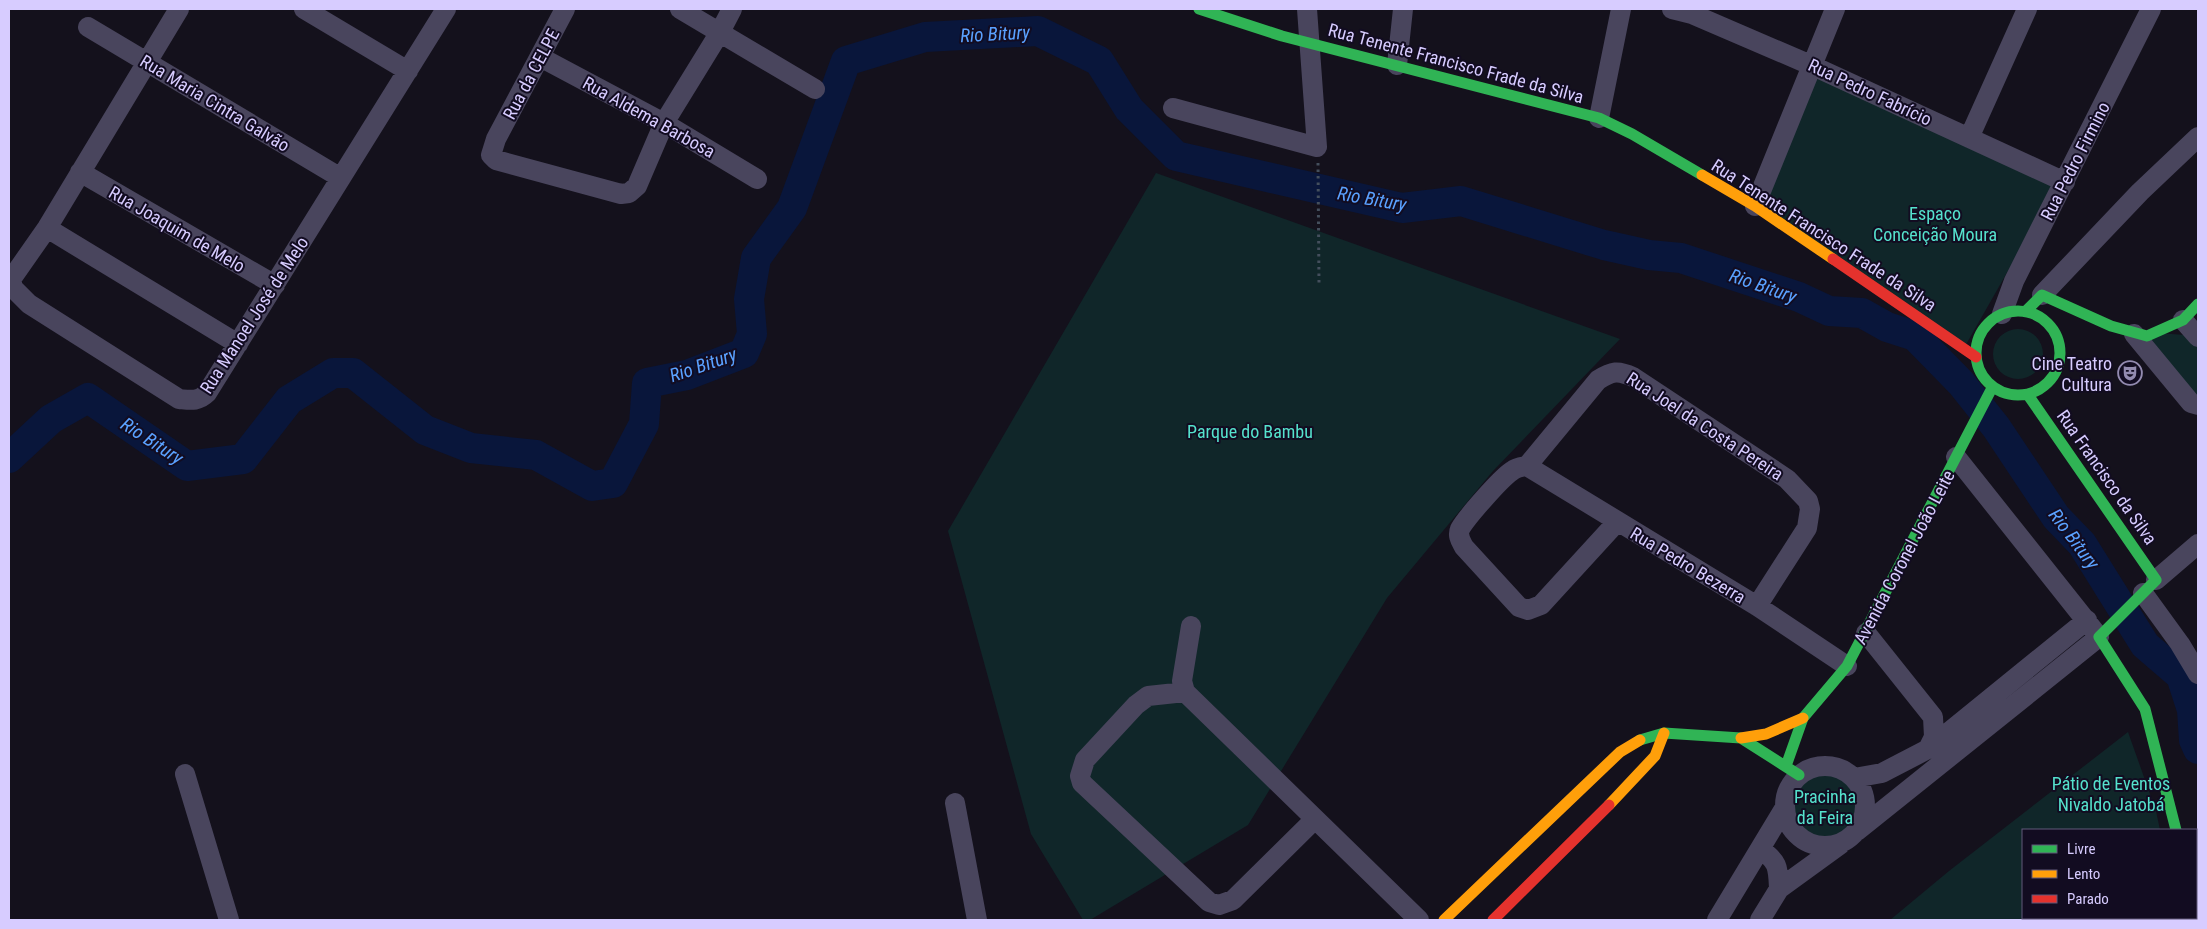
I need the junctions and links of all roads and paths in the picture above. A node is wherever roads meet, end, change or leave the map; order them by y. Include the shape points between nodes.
1 (179, 9) edge
2 (304, 9) edge
3 (446, 9) edge
4 (565, 9) edge
5 (680, 9) edge
6 (732, 9) edge
7 (1198, 9) edge
8 (1307, 9) edge
9 (1403, 9) edge
10 (1621, 9) edge
11 (1672, 9) edge
12 (1835, 9) edge
13 (2027, 9) edge
14 (2151, 9) edge
15 (88, 27) dead end
16 (720, 32) junction
17 (1308, 42) junction
18 (540, 57) junction
19 (147, 62) junction
20 (1397, 65) junction
21 (1812, 66) junction
22 (408, 71) junction
23 (815, 89) dead end
24 (1173, 108) dead end
25 (1599, 118) junction
26 (664, 123) junction
27 (2198, 137) edge
28 (1969, 138) junction
29 (1317, 153) junction
30 (80, 172) junction
31 (341, 178) junction
32 (757, 179) dead end
33 (2065, 182) junction
34 (1755, 206) junction
35 (46, 228) junction
36 (1319, 284) dead end
37 (275, 285) junction
38 (2042, 295) junction
39 (2198, 304) edge
40 (2026, 311) junction
41 (2002, 314) junction
42 (2183, 320) junction
43 (2134, 334) junction
44 (2198, 337) edge
45 (238, 344) junction
46 (1976, 357) junction
47 (1992, 388) junction
48 (2028, 395) junction
49 (2198, 405) edge
50 (1960, 450) junction
51 (1527, 466) junction
52 (1617, 522) junction
53 (2198, 544) edge
54 (2145, 591) junction
55 (1756, 606) junction
56 (2087, 620) junction
57 (1191, 626) dead end
58 (2106, 631) junction
59 (1866, 632) junction
60 (1846, 666) junction
61 (2198, 674) edge
62 (1185, 692) junction
63 (1803, 718) junction
64 (1664, 733) junction
65 (1740, 738) junction
66 (1928, 749) junction
67 (1793, 771) junction
68 (186, 774) dead end
69 (1854, 778) junction
70 (955, 802) dead end
71 (1784, 809) junction
72 (1315, 819) junction
73 (2176, 829) edge
74 (1857, 830) junction
75 (1842, 844) junction
76 (1760, 849) junction
77 (1779, 889) junction
78 (229, 920) edge
79 (977, 920) edge
80 (1418, 920) edge
81 (1444, 920) edge
82 (1493, 920) edge
83 (1717, 920) edge
84 (1760, 920) edge

1 - 19 street
2 - 22 street
3 - 22 street, Rua Manoel José de Melo
4 - 18 street, Rua da CELPE
5 - 16 street
6 - 16 street
7 - 17 street, Rua Tenente Francisco Frade da Silva
8 - 17 street
9 - 20 street
10 - 25 street
11 - 21 street, Rua Pedro Fabrício via 1692,14
12 - 21 street
13 - 28 street
14 - 33 street, Rua Pedro Firmino
15 - 19 street, Rua Maria Cintra Galvão
16 - 23 street
16 - 26 street
17 - 20 street, Rua Tenente Francisco Frade da Silva
17 - 29 street
18 - 26 street, Rua Aldema Barbosa
18 - 26 street, Rua da CELPE via 496,139 491,155 496,160 621,194 633,190 640,180
19 - 30 street
19 - 31 street, Rua Maria Cintra Galvão
20 - 25 street, Rua Tenente Francisco Frade da Silva
21 - 28 street, Rua Pedro Fabrício
21 - 34 street
22 - 31 street, Rua Manoel José de Melo
24 - 29 street
25 - 34 street, Rua Tenente Francisco Frade da Silva
26 - 32 street, Rua Aldema Barbosa
27 - 38 street via 2140,192
28 - 33 street, Rua Pedro Fabrício
29 - 36 path
30 - 35 street
30 - 37 street, Rua Joaquim de Melo
31 - 37 street, Rua Manoel José de Melo
33 - 41 street, Rua Pedro Firmino via 2014,281
34 - 46 street, Rua Tenente Francisco Frade da Silva
35 - 45 street
35 - 45 street, Rua Manoel José de Melo via 12,278 12,287 17,294 179,399 201,399
37 - 45 street, Rua Manoel José de Melo
38 - 40 street
38 - 43 street
39 - 42 street
40 - 41 street
40 - 48 street via 2039,316 2050,326 2058,338 2060,352 2052,379
41 - 46 street via 1982,331 1976,344
42 - 43 street via 2147,336
42 - 44 street
43 - 49 street via 2191,403
46 - 47 street via 1978,369
47 - 48 street via 2016,396
47 - 50 street, Avenida Coronel João Leite
48 - 54 street, Rua Francisco da Silva
50 - 56 street
50 - 59 street, Avenida Coronel João Leite
51 - 52 street, Rua Pedro Bezerra
51 - 52 street, Rua Joel da Costa Pereira via 1518,467 1506,475 1467,519 1459,536 1464,548 1519,607 1528,610 1541,605
51 - 55 street, Rua Joel da Costa Pereira via 1598,380 1617,371 1633,377 1787,479 1808,501 1807,528
52 - 55 street, Rua Pedro Bezerra
53 - 54 street
54 - 58 street
54 - 61 street
55 - 60 street, Rua Pedro Bezerra
56 - 58 street
56 - 66 street
57 - 62 street via 1182,681
58 - 73 street via 2145,709
58 - 74 street
59 - 60 street, Avenida Coronel João Leite
59 - 66 street via 1933,717 1934,737
60 - 63 street, Avenida Coronel João Leite
62 - 72 street
62 - 72 street via 1148,696 1136,705 1085,760 1080,776 1082,783 1209,902 1219,905 1232,900
63 - 65 street, Avenida Coronel João Leite via 1766,734
63 - 67 street, Avenida Coronel João Leite
64 - 65 street
64 - 81 street via 1640,740 1620,752
64 - 82 street via 1655,756 1641,773
65 - 67 street
66 - 69 street via 1882,773
67 - 69 street via 1836,767
67 - 71 street
68 - 78 street
69 - 74 street via 1864,798 1863,821
70 - 79 street
71 - 75 street via 1788,824 1797,837 1811,845
71 - 76 street
72 - 80 street
74 - 75 street
75 - 77 street
76 - 77 street via 1772,857 1778,868
76 - 83 street
77 - 84 street

